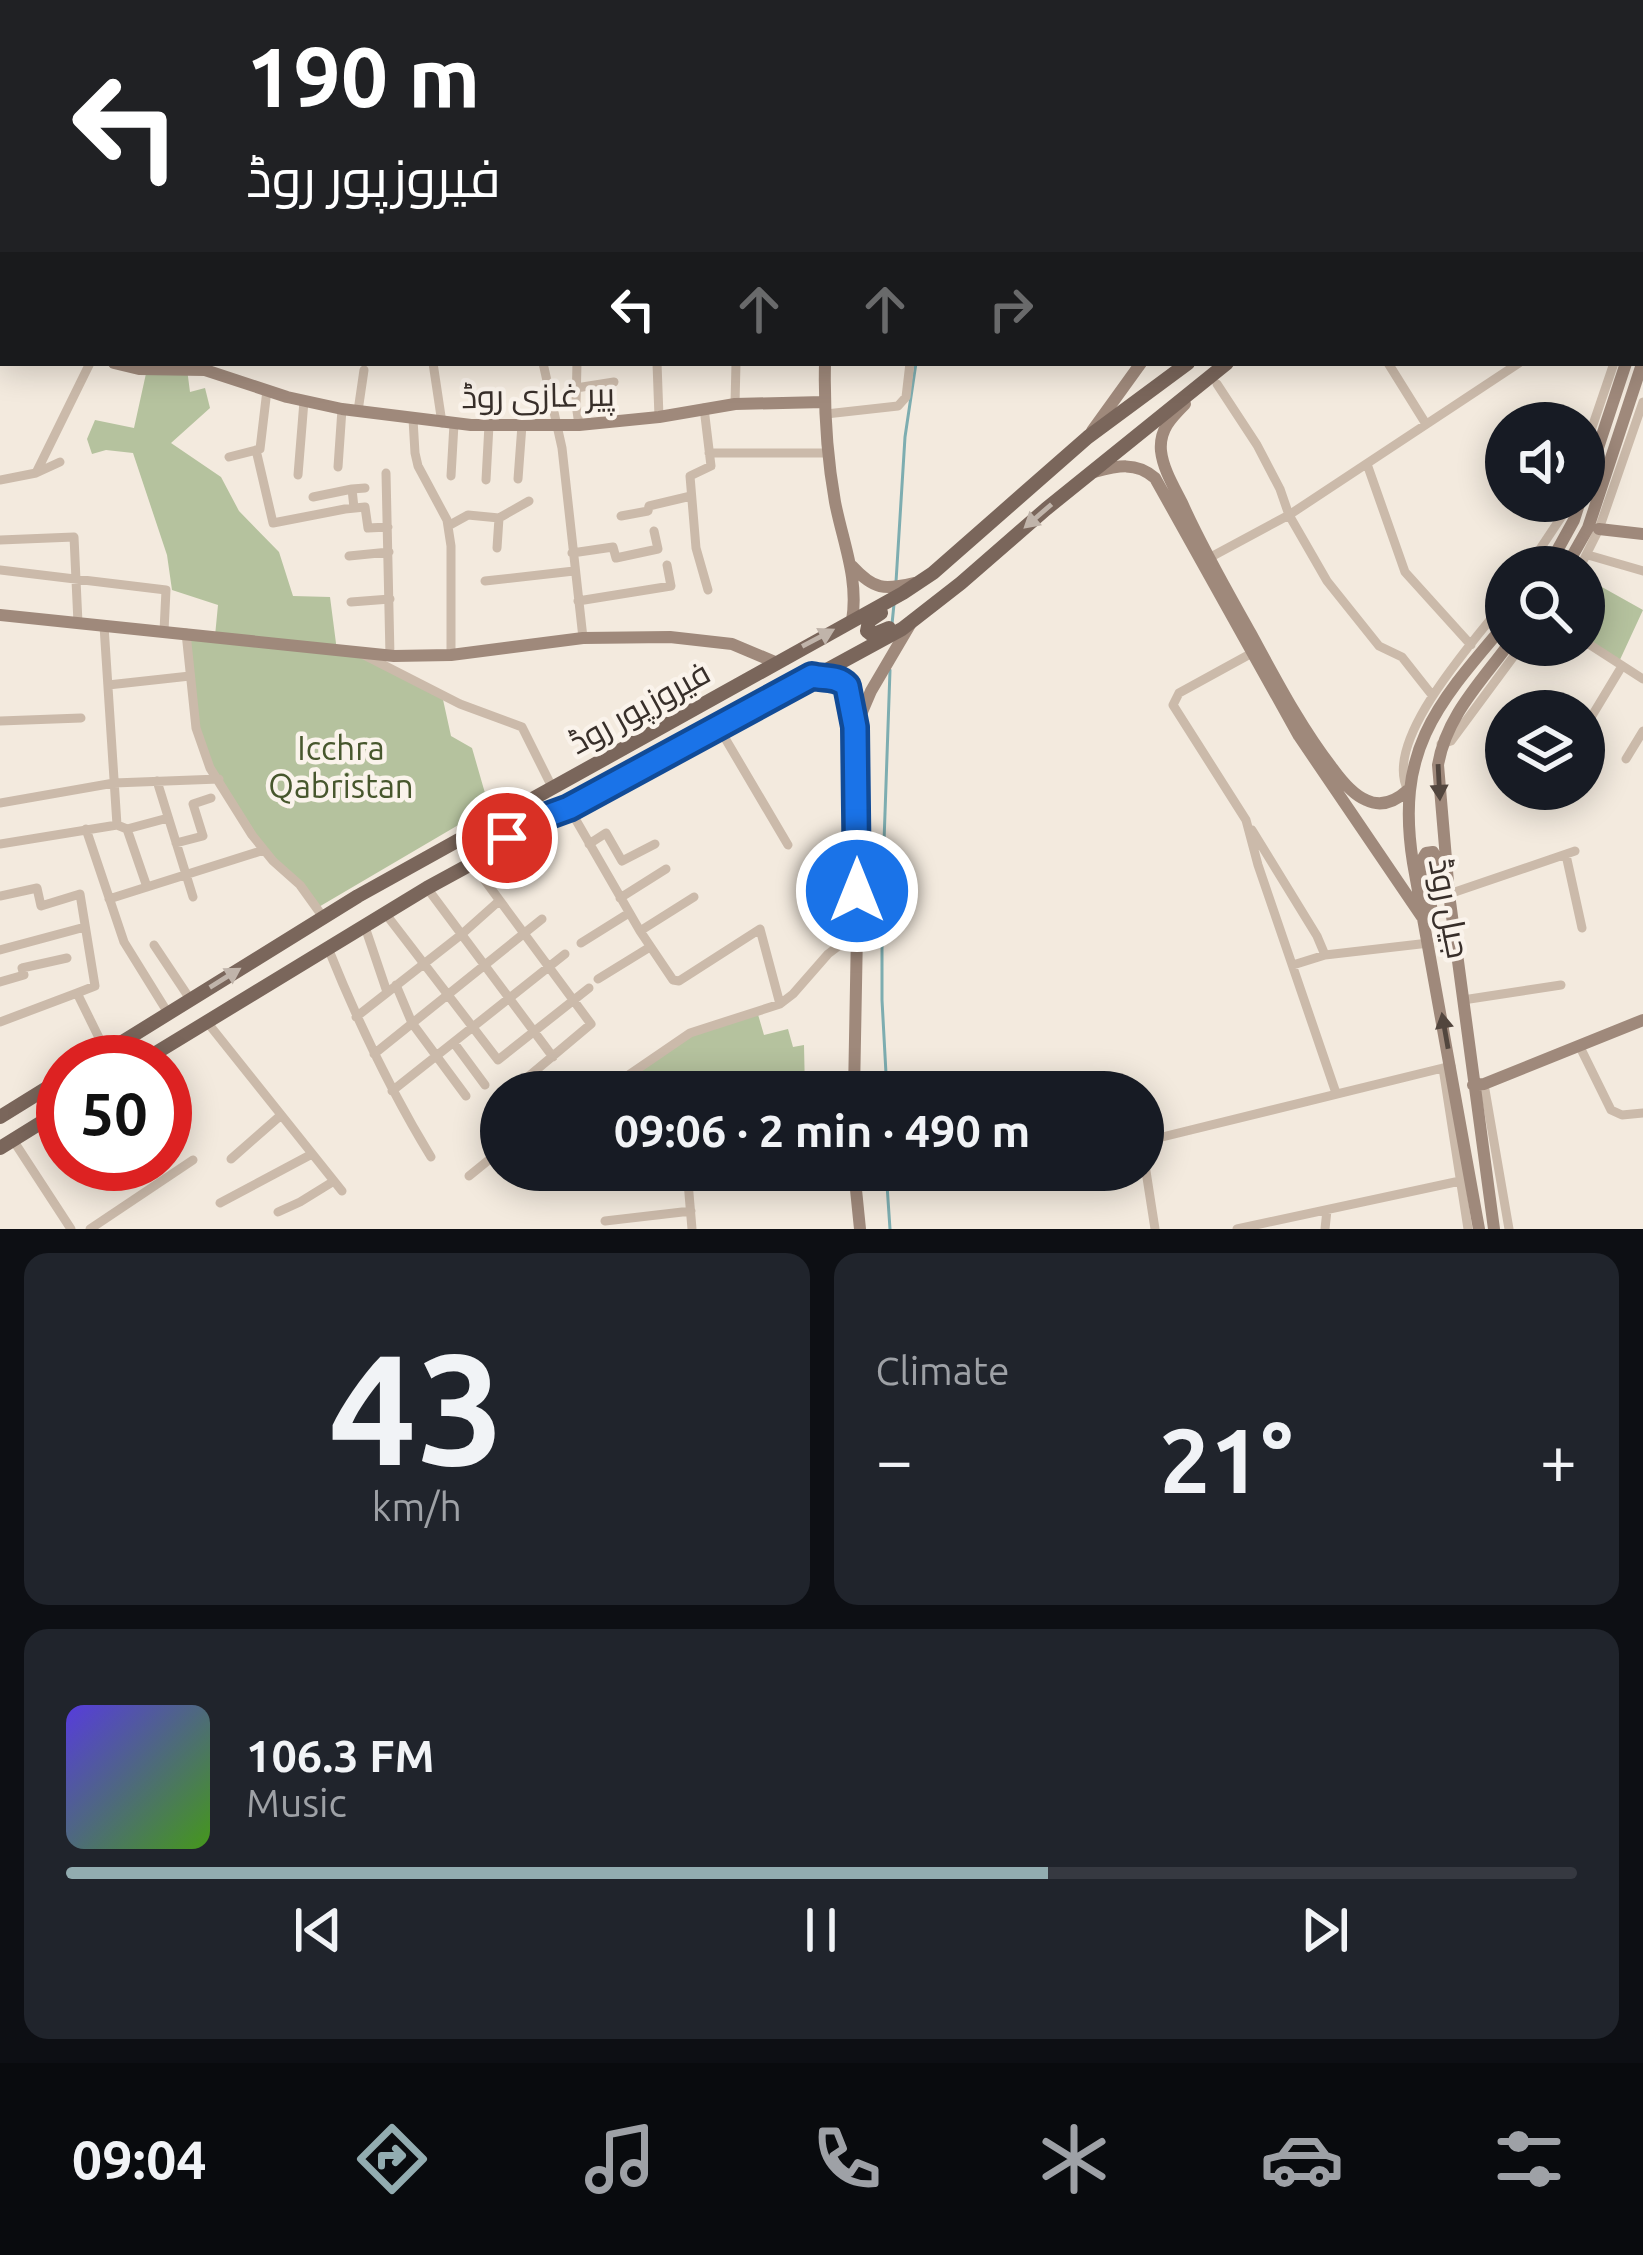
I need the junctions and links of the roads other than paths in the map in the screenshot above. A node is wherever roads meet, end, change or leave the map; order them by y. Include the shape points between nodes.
1 (90, 366) edge
2 (133, 366) edge
3 (242, 366) edge
4 (434, 366) edge
5 (543, 366) edge
6 (577, 366) edge
7 (657, 366) edge
8 (736, 366) edge
9 (825, 366) edge
10 (910, 366) edge
11 (1139, 366) edge
12 (1185, 366) edge
13 (1390, 366) edge
14 (1514, 366) edge
15 (1613, 366) edge
16 (1625, 366) edge
17 (1641, 366) edge
18 (364, 370) dead end
19 (1221, 372) edge
20 (1174, 374) junction
21 (239, 379) junction
22 (614, 382) dead end
23 (576, 388) junction
24 (267, 390) junction
25 (304, 401) junction
26 (1601, 402) edge
27 (1643, 402) edge
28 (735, 404) junction
29 (1174, 404) junction
30 (704, 408) junction
31 (825, 408) junction
32 (341, 409) junction
33 (358, 411) junction
34 (659, 417) junction
35 (412, 419) junction
36 (448, 423) junction
37 (1426, 424) junction
38 (489, 425) junction
39 (522, 425) junction
40 (579, 425) junction
41 (557, 426) junction
42 (1605, 426) edge
43 (1639, 428) edge
44 (1092, 434) junction
45 (256, 450) junction
46 (1115, 452) junction
47 (710, 453) junction
48 (830, 453) junction
49 (229, 457) dead end
50 (60, 462) dead end
51 (1367, 464) junction
52 (338, 467) dead end
53 (386, 472) dead end
54 (36, 473) junction
55 (1090, 473) junction
56 (298, 475) dead end
57 (451, 476) dead end
58 (518, 479) dead end
59 (0, 480) edge
60 (486, 480) dead end
61 (365, 488) dead end
62 (352, 489) junction
63 (326, 494) junction
64 (691, 496) junction
65 (313, 497) dead end
66 (529, 501) dead end
67 (354, 508) junction
68 (328, 512) junction
69 (621, 515) dead end
70 (1289, 515) junction
71 (499, 518) junction
72 (448, 526) junction
73 (0, 527) edge
74 (388, 527) junction
75 (1187, 528) junction
76 (1599, 529) junction
77 (654, 531) dead end
78 (1643, 533) edge
79 (1, 540) edge
80 (1578, 546) edge
81 (1592, 546) edge
82 (497, 548) dead end
83 (389, 552) junction
84 (572, 553) junction
85 (349, 556) dead end
86 (1209, 558) junction
87 (1605, 560) edge
88 (667, 565) dead end
89 (852, 566) junction
90 (0, 570) edge
91 (574, 571) junction
92 (1643, 571) edge
93 (933, 573) junction
94 (77, 580) junction
95 (484, 581) dead end
96 (707, 590) dead end
97 (900, 590) junction
98 (390, 599) junction
99 (578, 601) junction
100 (352, 602) dead end
101 (926, 611) junction
102 (0, 615) edge
103 (852, 621) junction
104 (78, 623) junction
105 (104, 626) junction
106 (1485, 627) edge
107 (902, 630) junction
108 (164, 631) junction
109 (186, 633) junction
110 (583, 638) junction
111 (1471, 645) junction
112 (1485, 647) edge
113 (1252, 653) junction
114 (364, 655) junction
115 (451, 655) junction
116 (1605, 655) edge
117 (390, 656) junction
118 (776, 662) junction
119 (1492, 666) edge
120 (1506, 666) edge
121 (1622, 666) junction
122 (190, 676) junction
123 (812, 676) junction
124 (1643, 679) edge
125 (108, 686) junction
126 (1605, 694) edge
127 (1432, 695) junction
128 (81, 718) dead end
129 (0, 721) edge
130 (855, 727) junction
131 (718, 728) junction
132 (1643, 731) edge
133 (1441, 744) junction
134 (1626, 759) dead end
135 (219, 779) junction
136 (157, 781) junction
137 (114, 783) junction
138 (552, 787) junction
139 (1408, 790) junction
140 (212, 798) dead end
141 (0, 803) edge
142 (569, 808) junction
143 (168, 818) junction
144 (1246, 820) junction
145 (122, 827) junction
146 (86, 829) junction
147 (176, 843) junction
148 (0, 844) edge
149 (589, 844) junction
150 (655, 844) dead end
151 (788, 845) dead end
152 (264, 850) junction
153 (622, 861) junction
154 (472, 862) junction
155 (666, 869) dead end
156 (186, 874) junction
157 (638, 886) junction
158 (147, 887) junction
159 (427, 888) junction
160 (1449, 894) junction
161 (0, 896) edge
162 (358, 896) junction
163 (193, 897) dead end
164 (694, 897) dead end
165 (109, 898) junction
166 (620, 898) junction
167 (499, 901) junction
168 (385, 913) junction
169 (629, 913) junction
170 (323, 917) junction
171 (542, 919) dead end
172 (1426, 923) junction
173 (364, 924) junction
174 (85, 927) junction
175 (1582, 928) dead end
176 (640, 931) junction
177 (857, 932) junction
178 (462, 934) junction
179 (524, 934) junction
180 (1455, 939) junction
181 (581, 943) dead end
182 (1429, 944) junction
183 (154, 945) dead end
184 (650, 947) junction
185 (328, 948) junction
186 (0, 950) edge
187 (565, 954) dead end
188 (1324, 955) junction
189 (67, 958) dead end
190 (423, 964) junction
191 (484, 964) junction
192 (1293, 965) junction
193 (549, 967) junction
194 (0, 982) edge
195 (1561, 985) dead end
196 (392, 989) junction
197 (77, 993) junction
198 (446, 994) junction
199 (509, 998) junction
200 (190, 999) junction
201 (573, 1000) junction
202 (1462, 1000) junction
203 (780, 1004) junction
204 (168, 1013) junction
205 (356, 1016) junction
206 (1643, 1020) edge
207 (0, 1022) edge
208 (207, 1022) junction
209 (412, 1022) junction
210 (473, 1027) junction
211 (535, 1030) junction
212 (98, 1035) edge
213 (133, 1035) edge
214 (186, 1035) edge
215 (454, 1042) junction
216 (1579, 1045) junction
217 (374, 1054) junction
218 (437, 1055) junction
219 (554, 1057) junction
220 (1447, 1067) junction
221 (537, 1071) edge
222 (634, 1071) edge
223 (854, 1071) edge
224 (480, 1079) edge
225 (1479, 1084) junction
226 (392, 1091) junction
227 (1336, 1093) junction
228 (36, 1095) edge
229 (466, 1096) dead end
230 (1643, 1113) edge
231 (280, 1116) junction
232 (0, 1117) edge
233 (36, 1126) edge
234 (7, 1144) edge
235 (312, 1154) junction
236 (430, 1157) dead end
237 (231, 1159) dead end
238 (194, 1160) dead end
239 (480, 1167) edge
240 (469, 1176) dead end
241 (334, 1181) junction
242 (1460, 1181) junction
243 (342, 1191) dead end
244 (689, 1191) edge
245 (856, 1191) edge
246 (220, 1203) dead end
247 (1327, 1210) junction
248 (691, 1211) junction
249 (278, 1212) dead end
250 (605, 1221) dead end
251 (70, 1229) edge
252 (91, 1229) edge
253 (692, 1229) edge
254 (860, 1229) edge
255 (1155, 1229) edge
256 (1237, 1229) edge
257 (1325, 1229) edge
258 (1468, 1229) edge
259 (1479, 1229) edge
260 (1494, 1229) edge
261 (1509, 1229) edge

1 - 54 street
2 - 21 main road, پیر غازی روڈ
3 - 21 main road
4 - 36 street
5 - 41 street
6 - 23 street
7 - 34 street
8 - 28 street
9 - 31 main road
10 - 31 street via 898,406
11 - 44 main road
12 - 20 main road, فیروزپور روڈ
13 - 37 street
14 - 37 street
15 - 26 street
16 - 42 main road
17 - 80 main road
18 - 33 street
19 - 29 main road, فیروزپور روڈ
19 - 70 street
19 - 75 main road via 1169,420 1161,444
20 - 29 main road via 1138,408 1143,417
20 - 44 main road, فیروزپور روڈ
21 - 24 main road, پیر غازی روڈ
22 - 23 street
23 - 40 street
24 - 25 main road, پیر غازی روڈ
24 - 45 street
25 - 32 main road, پیر غازی روڈ
25 - 56 street
27 - 43 street
28 - 30 main road, پیر غازی روڈ
28 - 31 main road, پیر غازی روڈ
29 - 46 main road, فیروزپور روڈ
30 - 34 main road, پیر غازی روڈ
30 - 47 street
31 - 48 main road
32 - 33 main road, پیر غازی روڈ
32 - 52 street
33 - 35 main road, پیر غازی روڈ
34 - 40 main road, پیر غازی روڈ
35 - 36 main road, پیر غازی روڈ
35 - 72 street via 418,466
36 - 38 main road, پیر غازی روڈ
36 - 57 street
37 - 51 street
38 - 39 main road, پیر غازی روڈ
38 - 60 street
39 - 41 main road, پیر غازی روڈ
39 - 58 street
40 - 41 main road, پیر غازی روڈ
41 - 84 street
43 - 76 street
44 - 46 main road via 1108,437
44 - 93 main road, فیروزپور روڈ
45 - 49 street
45 - 68 street via 273,523
46 - 55 main road, فیروزپور روڈ
47 - 48 street
47 - 64 street via 710,468 690,474
48 - 89 main road
50 - 54 street
51 - 70 street
51 - 111 street via 1405,572
53 - 74 street
54 - 59 street
55 - 75 main road via 1122,466 1150,473
55 -> 101 main road, فیروزپور روڈ
61 - 62 street
62 - 63 street
62 - 67 street
63 - 65 street
63 - 68 street
64 - 69 street
64 - 96 street
66 - 71 street
67 - 68 street
67 - 74 street via 366,508 368,528
70 - 86 street
70 - 127 street via 1342,601
71 - 72 street via 468,514
71 - 82 street
72 - 115 street
73 - 79 street
74 - 83 street
75 - 86 main road
75 - 113 main road
76 - 78 main road
76 - 81 street
77 - 84 street via 658,549 616,558 614,547
79 - 94 street via 74,537
83 - 85 street
83 - 98 street
84 - 91 street
86 - 139 main road via 1336,773 1373,803
87 - 92 street
88 - 99 street via 671,586
89 - 97 main road via 868,583
89 - 103 main road
90 - 94 street
91 - 95 street
91 - 99 street
93 - 97 main road, فیروزپور روڈ
93 - 101 main road via 866,626 876,634
94 - 104 street
94 - 108 street via 166,590
97 - 103 main road, فیروزپور روڈ
98 - 100 street
98 - 117 street
99 - 110 street
101 - 107 main road, فیروزپور روڈ
102 - 104 main road
118 -> 103 main road, فیروزپور روڈ
104 - 105 main road
105 - 108 main road
105 - 125 street
106 - 111 street
107 - 123 main road, فیروزپور روڈ
107 - 130 main road
108 - 109 main road
109 - 114 main road
109 - 122 street
110 - 115 main road
110 - 118 main road via 694,639
111 - 127 street
112 - 139 main road, جیل روڈ via 1432,720
113 - 144 street via 1173,700
113 - 172 main road
114 - 117 main road
114 - 138 street via 522,727
115 - 117 main road
116 - 121 street
118 - 138 main road, فیروزپور روڈ
119 - 133 main road
120 - 133 street
121 - 124 street
121 - 126 street
122 - 125 street
122 - 135 street via 202,750
123 - 130 main road via 843,682
123 - 131 main road, فیروزپور روڈ
125 - 137 street
127 - 139 street via 1404,759
128 - 129 street
130 - 177 main road
131 - 142 main road, فیروزپور روڈ
131 - 151 street
132 - 134 street
133 -> 160 main road, جیل روڈ
135 - 136 street
135 - 152 street
136 - 137 street
136 - 143 street
137 - 141 street
137 - 145 street
138 - 142 main road via 454,849 455,863
138 - 162 main road, فیروزپور روڈ
139 - 172 main road, جیل روڈ
140 - 147 street via 193,804 203,836
142 - 149 street
142 - 154 main road, فیروزپور روڈ
143 - 145 street
143 - 147 street
144 - 188 street
144 - 192 street
145 - 146 street
145 - 158 street
146 - 148 street
146 - 165 street
147 - 156 street
149 - 153 street via 606,833
149 - 166 street
150 - 153 street
152 - 156 street
152 - 170 street
153 - 157 street
154 - 159 main road, فیروزپور روڈ
154 - 167 street
155 - 157 street
156 - 158 street
156 - 163 street
157 - 166 street
158 - 165 street
159 - 168 main road, فیروزپور روڈ
159 - 178 street
160 - 175 street via 1571,853
160 - 180 main road, جیل روڈ
161 - 174 street via 37,888 41,906 80,894
162 - 170 main road, فیروزپور روڈ
162 - 173 main road via 376,894 434,859 448,867
164 - 176 street
165 - 204 street via 124,943
166 - 169 street
167 - 178 street
167 - 179 street
168 - 173 main road, فیروزپور روڈ
168 - 190 street
169 - 176 street
169 - 181 street
200 -> 170 main road, فیروزپور روڈ
171 - 179 street
172 - 180 main road via 1432,912 1423,858 1430,851
172 - 182 main road, جیل روڈ
173 - 185 main road, فیروزپور روڈ
173 - 196 street
174 - 186 street
174 - 197 street via 95,986
176 - 184 street
177 - 203 street
177 - 223 main road
178 - 190 street
178 - 191 street
179 - 191 street
179 - 193 street
180 - 202 main road, جیل روڈ
182 - 188 street
220 -> 182 main road, جیل روڈ
183 - 200 street
184 - 201 street
184 - 203 street via 675,982 760,929
185 - 205 street
185 - 208 main road, فیروزپور روڈ
187 - 193 street
188 - 192 street
189 - 194 street
190 - 196 street
190 - 198 street
191 - 198 street
191 - 199 street
192 - 227 street
193 - 199 street
193 - 201 street
195 - 202 street
196 - 205 street
196 - 209 street
197 - 207 street
197 - 212 street
198 - 209 street
198 - 210 street
199 - 210 street
199 - 211 street
200 - 204 main road, فیروزپور روڈ
201 - 211 street
201 - 219 street via 591,1024
202 - 225 main road, جیل روڈ
203 - 222 street via 690,1034
204 - 213 main road, فیروزپور روڈ
205 - 217 street
206 - 216 main road
208 - 214 main road, فیروزپور روڈ
208 - 231 street
209 - 217 street
209 - 218 street
210 - 211 street via 498,1060
210 - 215 street
211 - 219 street
215 - 218 street
215 - 224 street
216 - 225 main road
216 - 230 street via 1611,1110
217 - 226 street
218 - 226 street
218 - 229 street
219 - 221 street
220 - 227 street
220 - 242 street
220 - 259 main road, جیل روڈ
225 - 260 main road, جیل روڈ
225 - 261 street
226 - 236 street
227 - 255 street via 1145,1144
228 - 232 main road
231 - 235 street
231 - 237 street
233 - 234 main road
234 - 251 street
235 - 241 street
235 - 246 street
238 - 252 street
239 - 240 street
241 - 243 street
241 - 249 street
242 - 247 street
242 - 258 street
244 - 248 street
245 - 254 main road
247 - 256 street
247 - 257 street
248 - 250 street
248 - 253 street

